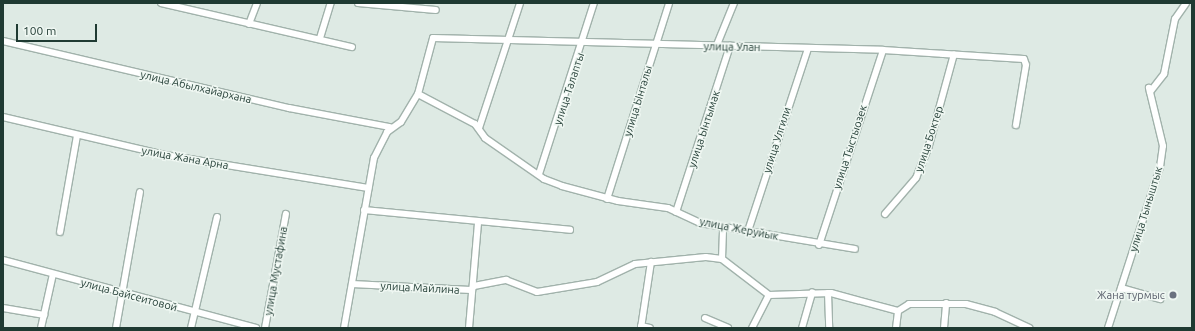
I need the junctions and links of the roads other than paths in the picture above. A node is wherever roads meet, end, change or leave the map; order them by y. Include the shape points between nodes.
1 (161, 3) edge
2 (257, 3) edge
3 (331, 3) edge
4 (358, 3) edge
5 (520, 3) edge
6 (594, 3) edge
7 (670, 3) edge
8 (734, 3) edge
9 (1186, 3) edge
10 (436, 10) dead end
11 (249, 24) junction
12 (320, 38) junction
13 (3, 41) edge
14 (508, 41) junction
15 (582, 43) junction
16 (656, 45) junction
17 (730, 46) junction
18 (352, 47) dead end
19 (716, 47) junction
20 (808, 49) junction
21 (883, 50) junction
22 (954, 54) junction
23 (418, 94) junction
24 (3, 117) edge
25 (1016, 125) dead end
26 (390, 127) junction
27 (479, 128) junction
28 (77, 136) junction
29 (539, 174) junction
30 (368, 188) junction
31 (140, 192) dead end
32 (607, 199) junction
33 (364, 210) junction
34 (676, 212) junction
35 (286, 214) dead end
36 (885, 214) dead end
37 (217, 217) dead end
38 (478, 222) junction
39 (722, 227) junction
40 (570, 230) dead end
41 (748, 231) junction
42 (60, 232) dead end
43 (819, 245) junction
44 (856, 249) dead end
45 (722, 259) junction
46 (3, 260) edge
47 (651, 262) junction
48 (53, 274) junction
49 (352, 284) junction
50 (1121, 288) junction
51 (471, 290) junction
52 (812, 292) junction
53 (828, 293) junction
54 (124, 294) junction
55 (770, 295) junction
56 (1160, 299) dead end
57 (946, 303) junction
58 (3, 308) edge
59 (898, 311) junction
60 (194, 312) junction
61 (44, 315) junction
62 (705, 318) dead end
63 (641, 327) edge
64 (41, 328) edge
65 (116, 328) edge
66 (191, 328) edge
67 (256, 328) edge
68 (265, 328) edge
69 (344, 328) edge
70 (469, 328) edge
71 (650, 328) edge
72 (728, 328) edge
73 (752, 328) edge
74 (802, 328) edge
75 (829, 328) edge
76 (896, 328) edge
77 (944, 328) edge
78 (1030, 328) edge
79 (1108, 328) edge

1 - 11 street
2 - 11 street
3 - 12 street
4 - 10 street
5 - 14 street
6 - 15 street, улица Талапты
7 - 16 street, улица Ынталы
8 - 19 street
9 - 50 street, улица Тыныштык via 1175,19 1164,74 1150,90 1163,146 1160,167
11 - 12 street
12 - 18 street
13 - 26 street, улица Абылхайархана via 289,108
14 - 15 street, улица Улан
14 - 23 street, улица Улан via 434,38
14 - 27 street
15 - 16 street, улица Улан
15 - 29 street, улица Талапты
16 - 19 street, улица Улан
16 - 32 street, улица Ынталы
17 - 19 street, улица Улан
17 - 20 street, улица Улан
17 - 34 street, улица Ынтымак
20 - 21 street, улица Улан
20 - 41 street, улица Улгили
21 - 22 street, улица Улан
21 - 43 street, улица Тыстыозек
22 - 25 street, улица Улан via 1024,59 1026,65
22 - 36 street, улица Боктер via 928,149 916,178
23 - 26 street via 401,122
23 - 27 street, улица Жеруйык
24 - 28 street, улица Жана Арна
26 - 30 street via 374,158
27 - 29 street, улица Жеруйык via 485,138
28 - 30 street, улица Жана Арна via 165,156
28 - 42 street
29 - 32 street, улица Жеруйык via 562,186
30 - 33 street
31 - 54 street
32 - 34 street, улица Жеруйык
33 - 38 street
33 - 49 street
34 - 39 street, улица Жеруйык via 700,223
35 - 68 street, улица Мустафина
37 - 60 street
38 - 40 street
38 - 51 street
39 - 41 street, улица Жеруйык
39 - 45 street
41 - 43 street, улица Жеруйык
43 - 44 street, улица Жеруйык
45 - 47 street, улица Майлина via 685,257
45 - 55 street
46 - 48 street, улица Байсеитовой
47 - 51 street, улица Майлина via 635,264 597,282 536,292 506,280 474,286
47 - 63 street
48 - 54 street, улица Байсеитовой
48 - 61 street
49 - 51 street, улица Майлина
49 - 69 street
50 - 56 street
50 - 79 street, улица Тыныштык
51 - 70 street
52 - 53 street
52 - 55 street
52 - 74 street
53 - 59 street
53 - 75 street
54 - 60 street, улица Байсеитовой
54 - 65 street
55 - 73 street via 765,309
57 - 59 street via 909,304
57 - 77 street
57 - 78 street via 979,306
58 - 61 street
59 - 76 street
60 - 66 street
60 - 67 street, улица Байсеитовой
61 - 64 street
62 - 72 street
63 - 71 street

